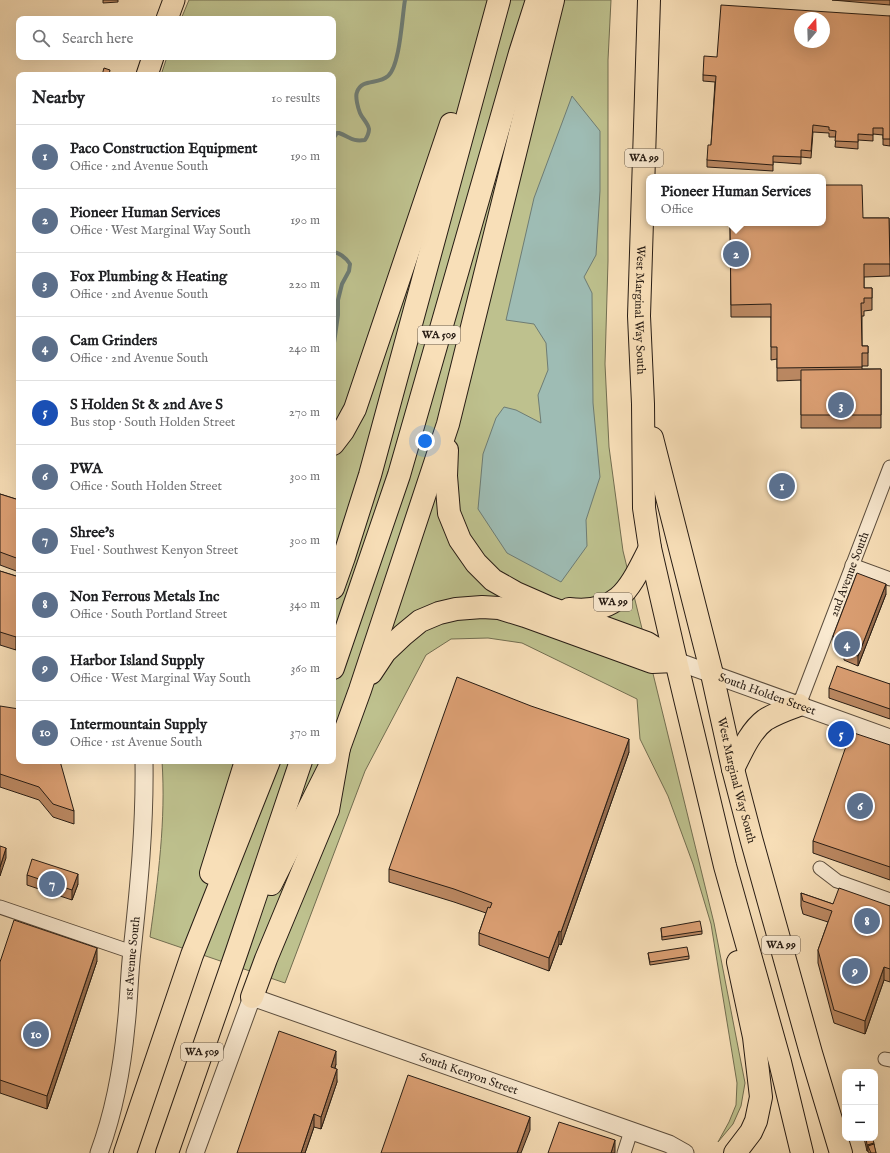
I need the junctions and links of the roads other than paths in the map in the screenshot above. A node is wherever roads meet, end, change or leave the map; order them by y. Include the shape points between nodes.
1 (174, 0) edge
2 (493, 0) edge
3 (499, 0) edge
4 (537, 0) edge
5 (553, 0) edge
6 (649, 0) edge
7 (168, 16) edge
8 (152, 60) edge
9 (148, 72) edge
10 (643, 404) junction
11 (448, 424) junction
12 (336, 440) edge
13 (890, 467) edge
14 (650, 548) junction
15 (852, 565) junction
16 (336, 579) edge
17 (890, 579) edge
18 (548, 607) junction
19 (336, 659) edge
20 (676, 661) junction
21 (712, 674) junction
22 (360, 690) junction
23 (799, 705) junction
24 (890, 738) edge
25 (336, 753) edge
26 (144, 764) edge
27 (245, 764) edge
28 (268, 764) edge
29 (300, 764) edge
30 (331, 764) edge
31 (334, 764) edge
32 (733, 769) junction
33 (725, 866) junction
34 (820, 868) dead end
35 (890, 900) edge
36 (0, 907) edge
37 (237, 951) junction
38 (132, 952) junction
39 (192, 955) junction
40 (252, 997) junction
41 (631, 1131) junction
42 (99, 1153) edge
43 (125, 1153) edge
44 (167, 1153) edge
45 (195, 1153) edge
46 (624, 1153) edge
47 (685, 1153) edge
48 (735, 1153) edge
49 (802, 1153) edge
50 (841, 1153) edge

1 - 7 main road
2 - 12 highway via 355,409
3 - 16 highway, WA 509 via 370,475
4 - 19 highway, WA 509 via 399,475
5 - 11 highway
6 - 10 highway, West Marginal Way South / WA 99 via 638,316
8 - 9 main road
10 - 14 highway, West Marginal Way South / WA 99 via 644,508
10 - 21 highway, West Marginal Way South
11 - 18 highway via 446,476 449,513 460,540 476,563 494,580
11 - 22 highway
13 - 15 street, 2nd Avenue South
14 - 18 highway, WA 99 via 631,583 609,604 583,611
14 - 20 highway, West Marginal Way South / WA 99
15 - 17 street
15 - 23 street, 2nd Avenue South
18 - 20 highway via 647,643
20 - 21 street, South Holden Street
20 - 22 highway via 652,662 500,608 456,609 420,621 403,635 386,652
20 - 33 highway, West Marginal Way South / WA 99
21 - 23 street, South Holden Street
21 - 32 highway, West Marginal Way South / WA 99
22 - 25 highway
23 - 24 street, South Holden Street
23 - 32 highway via 764,720 751,736
26 - 38 street, 1st Avenue South via 143,840
27 - 39 highway via 189,945
28 - 39 highway, WA 509
29 - 37 highway, WA 509
30 - 37 highway
31 - 40 highway via 328,810
32 - 50 highway, West Marginal Way South / WA 99
33 - 48 highway via 734,940 754,1038 761,1097 753,1127
33 - 49 highway, West Marginal Way South / WA 99 via 780,1062
34 - 35 street via 838,881
36 - 38 street
37 - 44 highway, WA 509
38 - 42 street, 1st Avenue South via 119,1082
39 - 43 highway, WA 509
40 - 41 street, South Kenyon Street
40 - 45 street
41 - 46 street
41 - 47 street, South Kenyon Street

